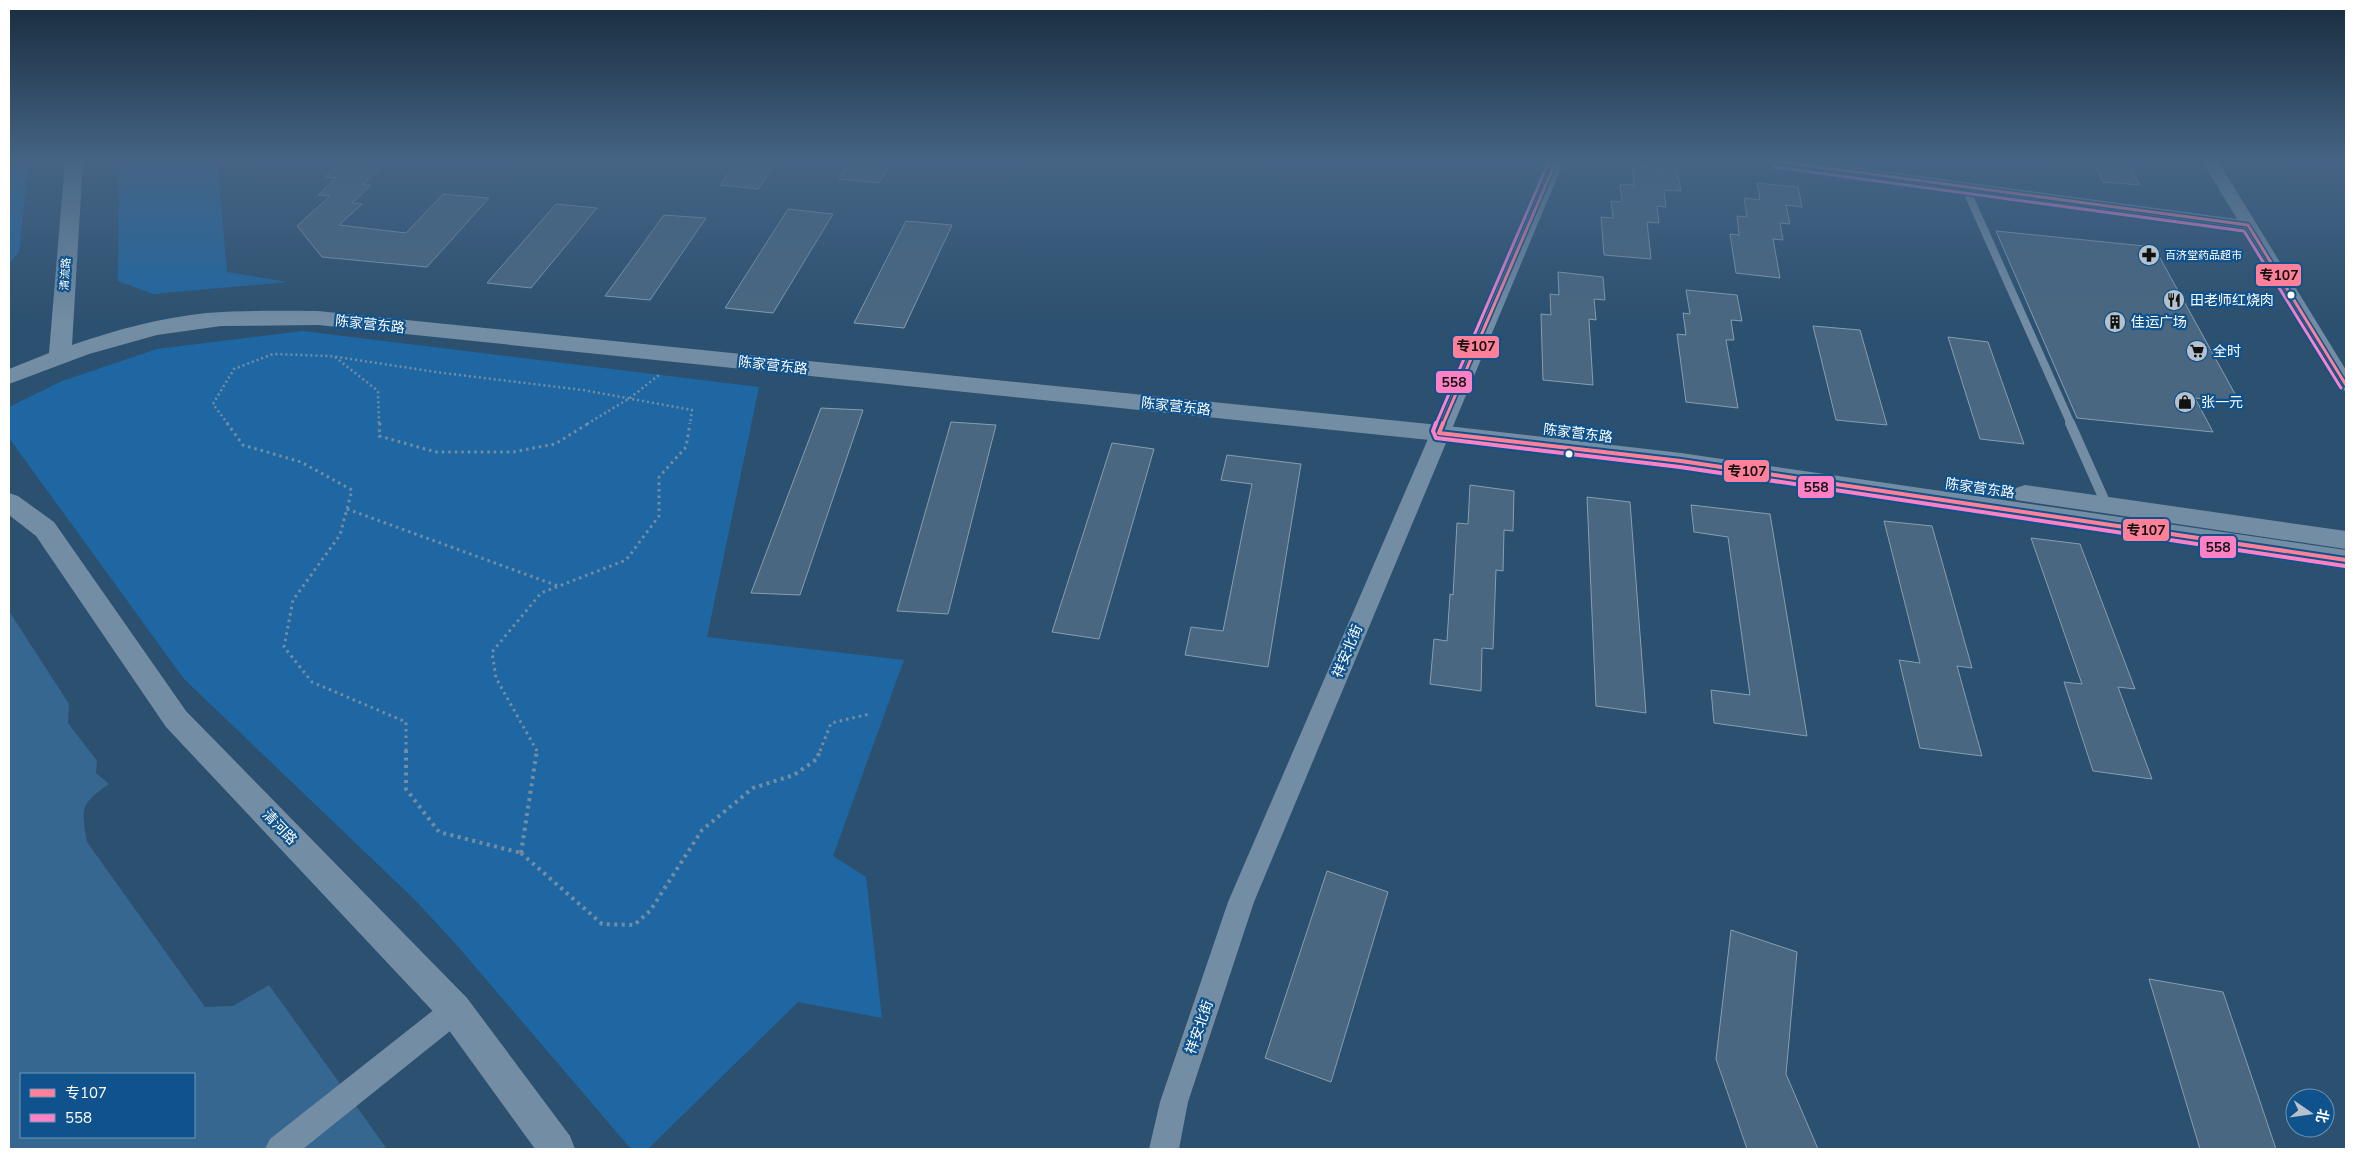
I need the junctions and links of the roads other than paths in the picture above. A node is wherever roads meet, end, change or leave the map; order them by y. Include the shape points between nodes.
1 (70, 215) edge
2 (1533, 215) edge
3 (1977, 215) edge
4 (2168, 215) edge
5 (2242, 215) edge
6 (2248, 226) junction
7 (61, 348) junction
8 (9, 363) edge
9 (9, 377) edge
10 (2346, 385) edge
11 (1442, 426) junction
12 (9, 502) edge
13 (2107, 506) junction
14 (2346, 540) edge
15 (2346, 560) edge
16 (456, 1010) junction
17 (280, 1149) edge
18 (557, 1149) edge
19 (1164, 1149) edge

1 - 7 street, 清流路
2 - 11 street, 祥安北街
3 - 13 lane
4 - 6 street
5 - 6 street
6 - 10 street
7 - 8 street, 陈家营东路
7 - 9 street, 陈家营东路
7 - 11 street, 陈家营东路 via 153,316 233,304 347,303
11 - 13 street, 陈家营东路 via 1695,448
11 - 15 street, 陈家营东路
11 - 19 street, 祥安北街 via 1241,902 1174,1102
12 - 16 street, 清河路 via 46,529 176,719
13 - 14 street, 陈家营东路
16 - 17 street
16 - 18 street, 清河路

